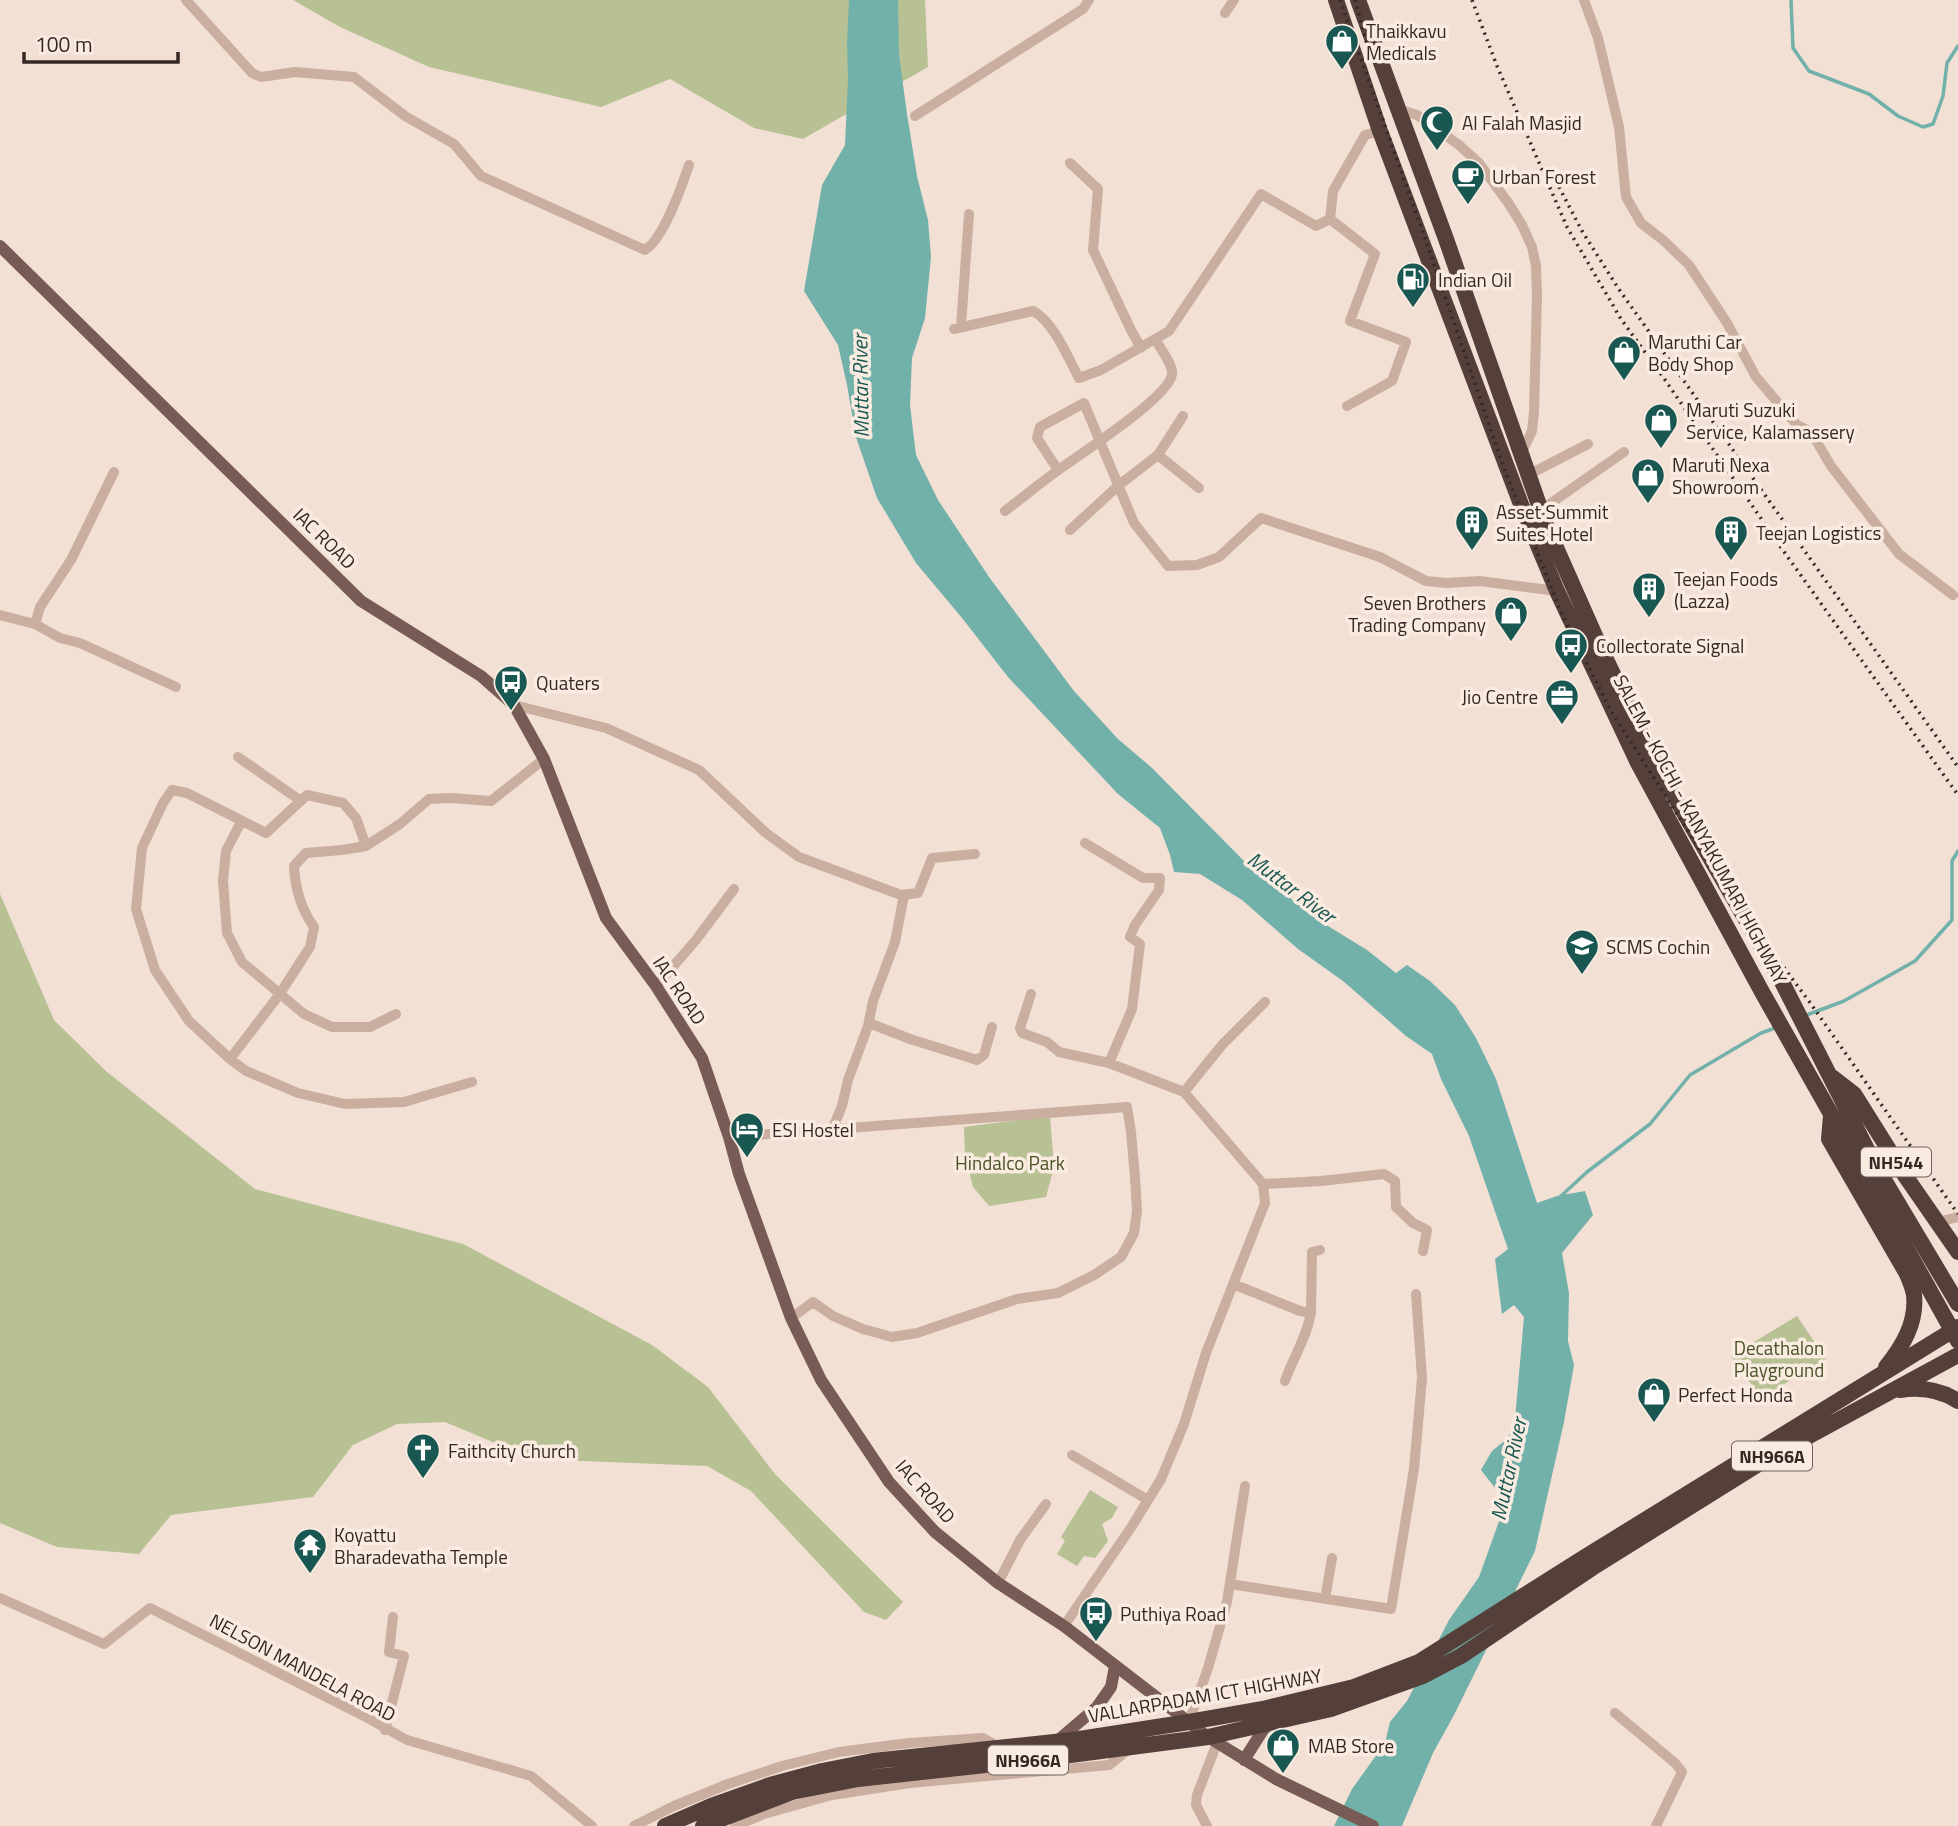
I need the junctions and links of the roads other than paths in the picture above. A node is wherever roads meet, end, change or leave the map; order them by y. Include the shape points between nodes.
1 (186, 0) edge
2 (1089, 0) edge
3 (1234, 0) edge
4 (1336, 0) edge
5 (1358, 0) edge
6 (1584, 0) edge
7 (1225, 13) dead end
8 (1398, 109) junction
9 (915, 116) dead end
10 (1380, 131) junction
11 (1412, 148) junction
12 (1389, 154) junction
13 (1070, 163) dead end
14 (690, 165) dead end
15 (969, 214) dead end
16 (1330, 219) junction
17 (0, 246) edge
18 (1156, 340) junction
19 (1141, 348) junction
20 (1348, 406) dead end
21 (1183, 415) dead end
22 (1100, 442) junction
23 (1588, 444) dead end
24 (1624, 452) dead end
25 (1521, 454) junction
26 (1158, 455) junction
27 (1058, 470) junction
28 (114, 471) dead end
29 (1528, 475) junction
30 (1119, 485) junction
31 (1199, 488) dead end
32 (1541, 510) junction
33 (1005, 511) dead end
34 (1070, 530) dead end
35 (1557, 591) junction
36 (1953, 595) dead end
37 (0, 615) edge
38 (36, 624) junction
39 (176, 687) dead end
40 (514, 705) junction
41 (238, 757) dead end
42 (544, 759) junction
43 (301, 801) junction
44 (241, 821) junction
45 (1085, 843) dead end
46 (366, 846) junction
47 (975, 854) dead end
48 (734, 889) dead end
49 (904, 895) junction
50 (656, 986) junction
51 (1031, 994) dead end
52 (279, 995) junction
53 (1265, 1002) dead end
54 (396, 1014) dead end
55 (869, 1023) junction
56 (992, 1027) dead end
57 (230, 1059) junction
58 (1109, 1063) junction
59 (1830, 1076) junction
60 (472, 1082) dead end
61 (1184, 1092) junction
62 (1831, 1116) junction
63 (832, 1130) junction
64 (729, 1137) junction
65 (1263, 1184) junction
66 (1958, 1217) edge
67 (1937, 1222) junction
68 (1320, 1250) dead end
69 (1423, 1251) dead end
70 (1958, 1252) edge
71 (1233, 1284) junction
72 (1416, 1294) dead end
73 (1958, 1304) edge
74 (1311, 1314) junction
75 (790, 1318) junction
76 (1958, 1327) edge
77 (1958, 1341) edge
78 (1958, 1355) edge
79 (1880, 1375) junction
80 (1285, 1381) dead end
81 (1889, 1392) junction
82 (1958, 1401) edge
83 (1072, 1455) dead end
84 (1244, 1486) dead end
85 (1148, 1500) junction
86 (1046, 1504) dead end
87 (1332, 1558) dead end
88 (1588, 1562) junction
89 (998, 1583) junction
90 (1230, 1584) junction
91 (0, 1598) edge
92 (1325, 1599) junction
93 (393, 1617) dead end
94 (1064, 1626) junction
95 (1115, 1666) junction
96 (1355, 1694) junction
97 (1615, 1713) dead end
98 (1189, 1722) junction
99 (1269, 1723) junction
100 (385, 1730) junction
101 (1212, 1740) junction
102 (1056, 1742) junction
103 (1133, 1747) junction
104 (1000, 1748) junction
105 (1244, 1760) junction
106 (592, 1826) edge
107 (634, 1826) edge
108 (665, 1826) edge
109 (703, 1826) edge
110 (735, 1826) edge
111 (1207, 1826) edge
112 (1373, 1826) edge
113 (1656, 1826) edge

1 - 14 street via 252,73 261,77 295,72 354,77 405,116 454,144 481,176 645,250 659,234
2 - 9 street via 1083,9
3 - 7 street
4 - 10 highway, SALEM - KOCHI - KANYAKUMARI HIGHWAY / NH544
5 - 8 highway, SALEM - KOCHI - KANYAKUMARI HIGHWAY / NH544
6 - 36 street via 1619,127 1626,197 1641,223 1689,265 1756,377 1797,425 1811,432 1899,554
8 - 11 highway, SALEM - KOCHI - KANYAKUMARI HIGHWAY / NH544
8 - 25 street via 1417,115 1482,166 1532,247 1537,286 1534,412 1532,431
10 - 12 highway, SALEM - KOCHI - KANYAKUMARI HIGHWAY / NH544
10 - 16 street via 1365,135 1333,191
11 - 12 highway
11 - 25 highway, SALEM - KOCHI - KANYAKUMARI HIGHWAY / NH544
12 - 35 highway, SALEM - KOCHI - KANYAKUMARI HIGHWAY / NH544
13 - 19 street via 1098,189 1093,250
15 - 19 street via 957,328 1034,311 1051,327 1079,378
16 - 18 street via 1316,226 1261,194 1169,331
16 - 20 street via 1375,254 1350,321 1406,342 1392,381
17 - 40 main road, IAC ROAD via 361,601 481,676
18 - 19 street
18 - 22 street via 1171,368 1169,382
21 - 26 street
22 - 27 street
22 - 27 street via 1084,403 1040,427 1037,438
22 - 30 street
23 - 29 street
24 - 32 street
25 - 29 highway, SALEM - KOCHI - KANYAKUMARI HIGHWAY / NH544
26 - 30 street
26 - 31 street
27 - 33 street
28 - 38 street via 71,560 40,607
29 - 32 highway, SALEM - KOCHI - KANYAKUMARI HIGHWAY / NH544
30 - 34 street
30 - 35 street via 1134,523 1168,566 1197,565 1219,557 1261,518 1380,557 1426,581 1480,581
32 - 59 highway, SALEM - KOCHI - KANYAKUMARI HIGHWAY / NH544 via 1657,766 1781,980
35 - 62 highway, SALEM - KOCHI - KANYAKUMARI HIGHWAY / NH544 via 1638,763
37 - 38 street
38 - 39 street
40 - 42 main road, IAC ROAD
40 - 49 street via 606,728 699,770 766,833 799,857
41 - 43 street
42 - 46 street via 491,801 429,799
42 - 50 main road, IAC ROAD via 606,918
43 - 44 street via 266,833
43 - 46 street via 307,796 343,803 356,818
44 - 52 street via 226,851 227,933 242,962
44 - 57 street via 172,790 142,848 136,909 155,970 189,1021
45 - 58 street via 1143,878 1160,878 1159,890 1130,937 1140,944 1132,1009
46 - 52 street via 306,853 294,866 305,914 314,927 310,947
47 - 49 street via 932,858 918,893
48 - 50 street
49 - 55 street via 895,942
50 - 64 main road, IAC ROAD via 702,1058
51 - 58 street via 1022,1033 1059,1052
52 - 54 street via 332,1027 370,1027
52 - 57 street
53 - 61 street
55 - 56 street via 977,1060 984,1055
55 - 63 street
57 - 60 street via 246,1071 298,1093 345,1104 404,1102
58 - 61 street
59 - 67 highway, NH544 via 1853,1094
59 - 73 highway, SALEM - KOCHI - KANYAKUMARI HIGHWAY via 1874,1163
61 - 65 street
62 - 77 highway, SALEM - KOCHI - KANYAKUMARI HIGHWAY / NH544, bridge
62 - 79 highway via 1829,1139 1914,1294 1906,1335
63 - 64 street
63 - 75 street via 1127,1107 1135,1177 1134,1233 1121,1257 1058,1293 1017,1299 918,1333 892,1338 833,1316 813,1303
64 - 75 main road, IAC ROAD
65 - 69 street via 1384,1174 1395,1181 1396,1207 1427,1230
65 - 71 street via 1265,1203
66 - 67 street
67 - 70 highway, NH544
68 - 74 street via 1312,1252
71 - 74 street
71 - 85 street via 1184,1424
72 - 92 street via 1422,1378 1391,1609
74 - 80 street
75 - 89 main road, IAC ROAD via 821,1380 889,1482 934,1532
76 - 79 highway, VALLARPADAM ICT HIGHWAY / NH966A
78 - 81 highway, VALLARPADAM ICT HIGHWAY / NH966A
79 - 88 highway, VALLARPADAM ICT HIGHWAY / NH966A
81 - 82 highway via 1914,1388
81 - 88 highway, VALLARPADAM ICT HIGHWAY / NH966A
83 - 85 street
84 - 90 street
85 - 94 street
86 - 89 street via 1020,1540
87 - 92 street
88 - 96 highway, VALLARPADAM ICT HIGHWAY / NH966A via 1461,1656 1423,1676
89 - 94 main road, IAC ROAD
90 - 92 street
90 - 98 street
91 - 100 street, NELSON MANDELA ROAD via 104,1644 150,1608
93 - 100 street via 389,1653 404,1656
94 - 95 main road, IAC ROAD
95 - 98 main road, IAC ROAD
95 - 102 main road via 1111,1687 1097,1707
96 - 98 highway, VALLARPADAM ICT HIGHWAY / NH966A
96 - 99 highway, VALLARPADAM ICT HIGHWAY / NH966A
97 - 113 street via 1682,1772
98 - 101 main road, IAC ROAD
98 - 102 highway, VALLARPADAM ICT HIGHWAY / NH966A
99 - 101 highway, VALLARPADAM ICT HIGHWAY / NH966A
99 - 105 main road
100 - 106 street, NELSON MANDELA ROAD via 531,1776
101 - 103 highway, VALLARPADAM ICT HIGHWAY / NH966A
101 - 105 main road, IAC ROAD
101 - 111 street via 1196,1805
102 - 104 highway, VALLARPADAM ICT HIGHWAY / NH966A
103 - 109 highway, VALLARPADAM ICT HIGHWAY / NH966A via 858,1779 792,1792
103 - 110 street via 1109,1765 910,1783 832,1795
104 - 107 street via 983,1738 839,1752 728,1784
104 - 108 highway, VALLARPADAM ICT HIGHWAY / NH966A via 900,1757 822,1771 746,1793
105 - 112 main road, IAC ROAD

